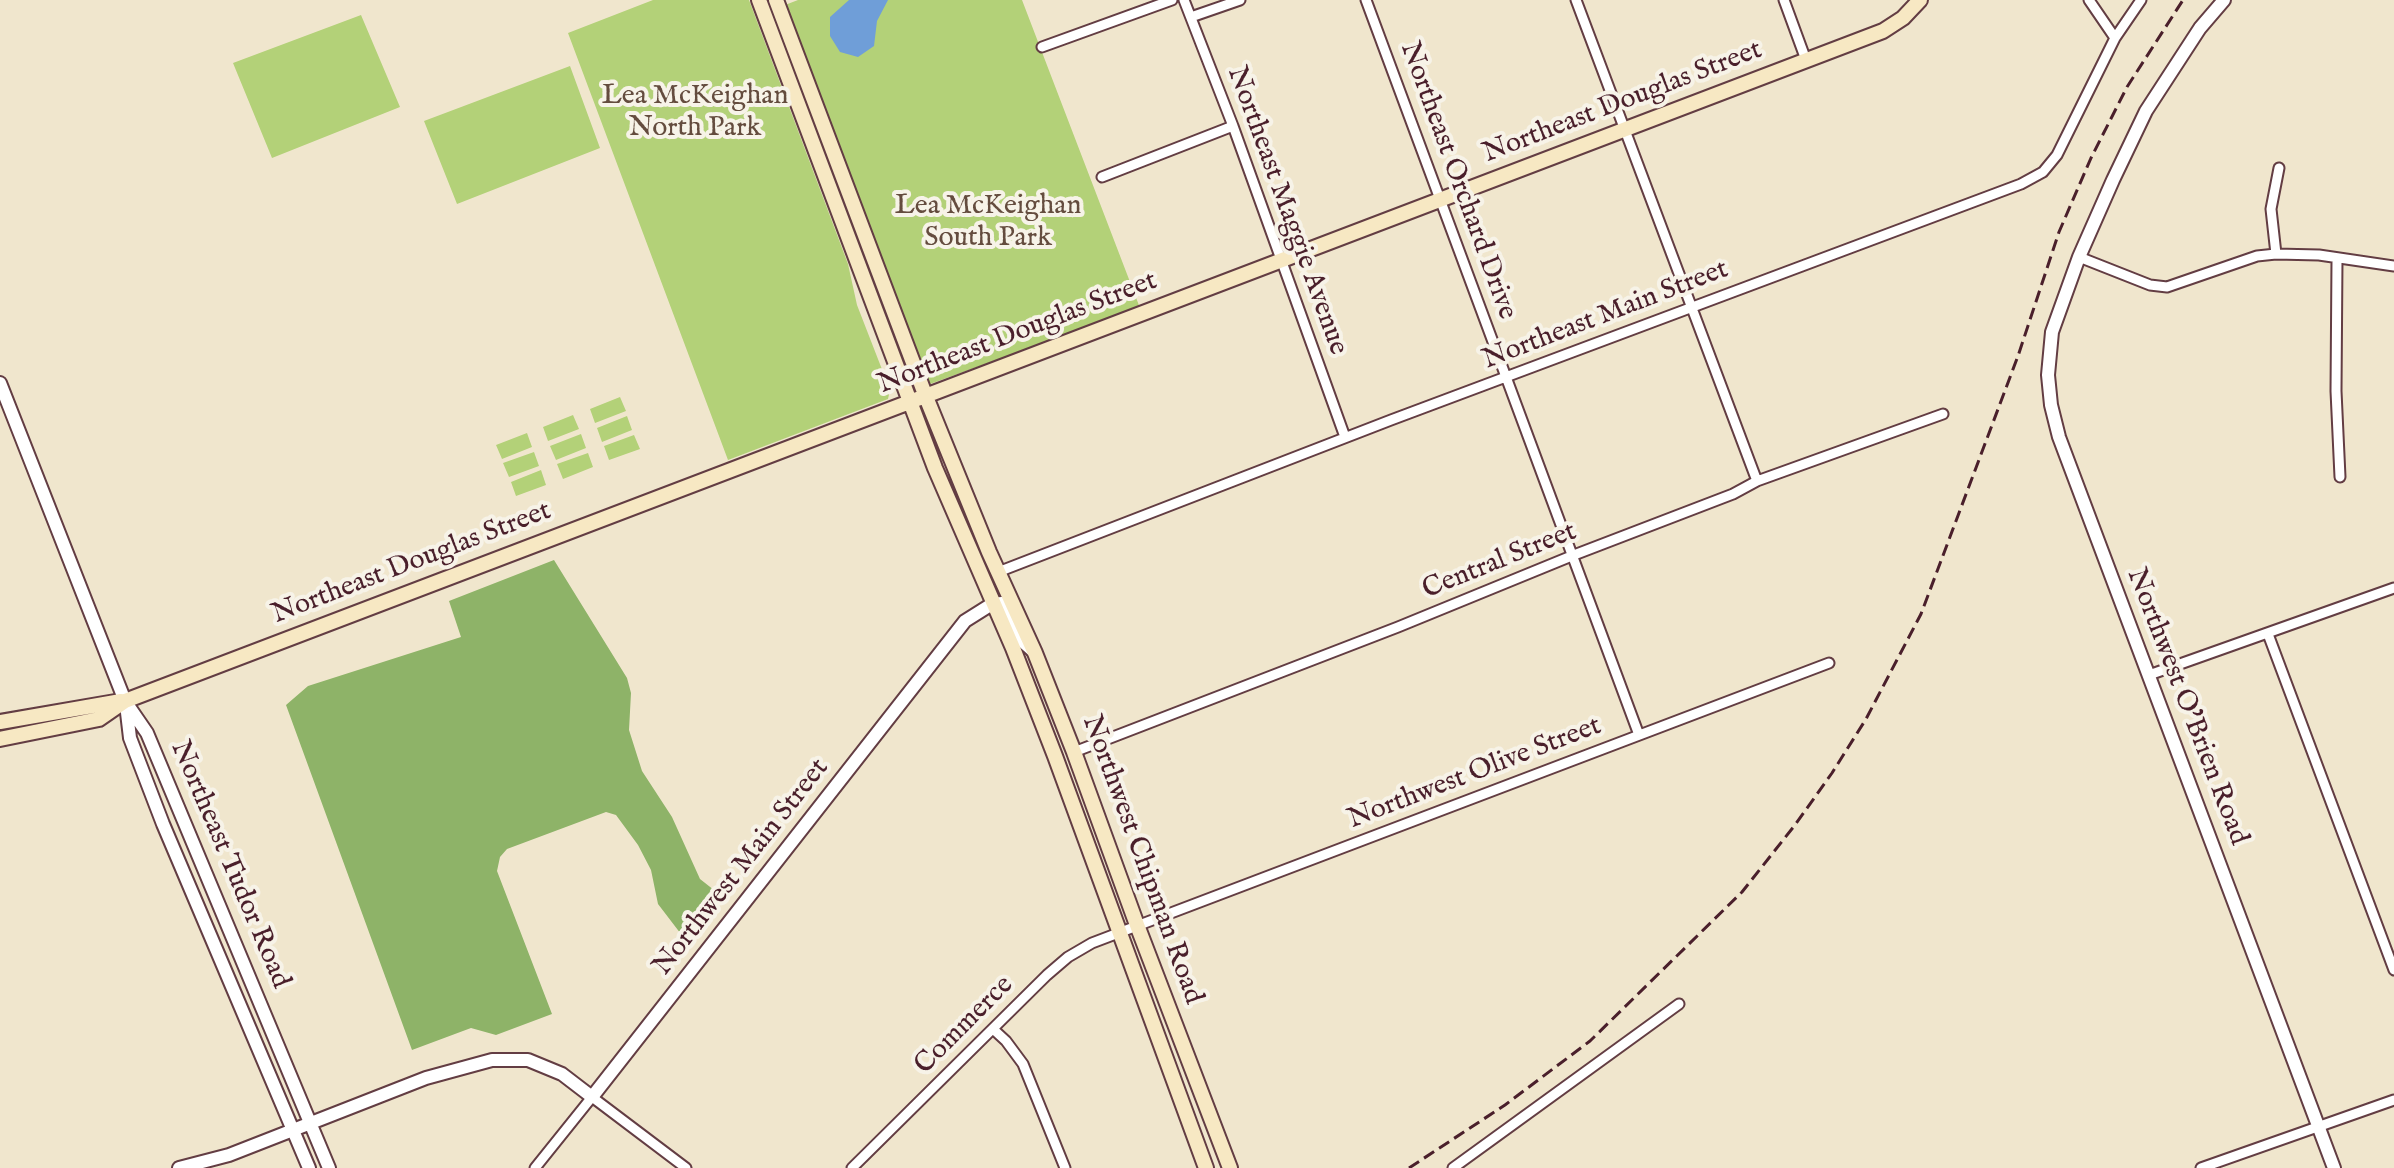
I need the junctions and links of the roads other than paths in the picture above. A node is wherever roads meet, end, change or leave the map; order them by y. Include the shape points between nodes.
1 (759, 0) edge
2 (776, 0) edge
3 (1172, 0) edge
4 (1184, 0) edge
5 (1240, 0) edge
6 (1366, 0) edge
7 (1576, 0) edge
8 (1784, 0) edge
9 (1920, 0) edge
10 (2089, 0) edge
11 (2141, 0) edge
12 (2217, 0) edge
13 (2224, 0) edge
14 (2209, 15) junction
15 (1191, 17) junction
16 (2115, 38) junction
17 (1042, 47) dead end
18 (1806, 60) junction
19 (1233, 126) junction
20 (1624, 129) junction
21 (2279, 168) dead end
22 (1102, 177) dead end
23 (1440, 202) junction
24 (2276, 254) junction
25 (2079, 257) junction
26 (2337, 260) junction
27 (1280, 262) junction
28 (2394, 266) edge
29 (1691, 306) junction
30 (1507, 377) junction
31 (0, 383) edge
32 (926, 397) junction
33 (910, 402) junction
34 (1943, 414) dead end
35 (1345, 437) junction
36 (2340, 477) dead end
37 (1757, 481) junction
38 (1574, 555) junction
39 (998, 572) junction
40 (2394, 588) edge
41 (992, 604) junction
42 (2268, 634) junction
43 (1035, 653) junction
44 (1829, 663) dead end
45 (2149, 675) junction
46 (125, 701) junction
47 (0, 722) edge
48 (1639, 735) junction
49 (0, 739) edge
50 (1074, 752) junction
51 (163, 824) junction
52 (191, 839) junction
53 (1137, 925) junction
54 (1120, 931) junction
55 (2394, 970) edge
56 (1679, 1004) dead end
57 (993, 1029) junction
58 (592, 1097) junction
59 (2394, 1100) edge
60 (310, 1122) junction
61 (2318, 1126) junction
62 (293, 1129) junction
63 (179, 1168) edge
64 (309, 1168) edge
65 (329, 1168) edge
66 (535, 1168) edge
67 (686, 1168) edge
68 (852, 1168) edge
69 (1065, 1168) edge
70 (1206, 1168) edge
71 (1230, 1168) edge
72 (1453, 1168) edge
73 (2201, 1168) edge
74 (2334, 1168) edge

1 - 33 main road, Northwest Chipman Road
2 - 32 main road, Northwest Chipman Road
3 - 17 street
4 - 15 street, Northeast Maggie Avenue
5 - 15 street
6 - 23 street, Northeast Orchard Drive
7 - 20 street
8 - 18 street
9 - 18 main road, Northeast Douglas Street via 1883,31
10 - 16 street
11 - 16 street, Northeast Main Street
12 - 14 street
13 - 14 street
14 - 25 street via 2146,111
15 - 19 street, Northeast Maggie Avenue
16 - 29 street, Northeast Main Street via 2057,155 2034,177
18 - 20 main road, Northeast Douglas Street
19 - 22 street
19 - 27 street, Northeast Maggie Avenue
20 - 23 main road, Northeast Douglas Street
20 - 29 street
21 - 24 street via 2271,209
23 - 27 main road, Northeast Douglas Street
23 - 30 street, Northeast Orchard Drive
24 - 25 street via 2167,287
24 - 26 street
25 - 45 street, Northwest O'Brien Road via 2052,332 2051,405
26 - 28 street
26 - 36 street
27 - 32 main road, Northeast Douglas Street
27 - 35 street, Northeast Maggie Avenue
29 - 30 street, Northeast Main Street
29 - 37 street
30 - 35 street, Northeast Main Street
30 - 38 street, Northeast Orchard Drive
31 - 46 street, Northeast Tudor Road
32 - 33 main road, Northeast Douglas Street
32 - 39 main road, Northwest Chipman Road
33 - 41 main road, Northwest Chipman Road
33 - 46 main road, Northeast Douglas Street
34 - 37 street, Central Street
35 - 39 street, Northeast Main Street
37 - 38 street, Central Street
38 - 48 street, Northeast Orchard Drive
38 - 50 street, Central Street
39 - 43 main road, Northwest Chipman Road
40 - 42 street
41 - 43 street via 1002,603 1022,641
41 - 54 main road, Northwest Chipman Road
41 - 58 street, Northwest Main Street via 965,621
42 - 45 street
42 - 55 street
43 - 50 main road, Northwest Chipman Road
44 - 48 street, Northwest Olive Street
45 - 61 street, Northwest O'Brien Road
46 - 47 main road, Northeast Douglas Street
46 - 49 main road, Northeast Douglas Street via 99,719
46 - 51 street, Northeast Tudor Road via 130,738
46 - 52 street, Northeast Tudor Road via 147,733
48 - 53 street, Northwest Olive Street
50 - 53 main road, Northwest Chipman Road
51 - 52 street via 173,823
51 - 62 street, Northeast Tudor Road
52 - 60 street, Northeast Tudor Road
53 - 54 street, Northwest Olive Street
53 - 71 main road, Northwest Chipman Road
54 - 57 street, Commerce via 1068,957
54 - 70 main road, Northwest Chipman Road
56 - 72 street
57 - 68 street, Commerce
57 - 69 street via 1023,1064
58 - 60 street via 562,1074 528,1060 492,1060 426,1078
58 - 66 street, Northwest Main Street
58 - 67 street
59 - 61 street
60 - 62 street
60 - 65 street, Northeast Tudor Road
61 - 73 street
61 - 74 street, Northwest O'Brien Road
62 - 63 street
62 - 64 street, Northeast Tudor Road

